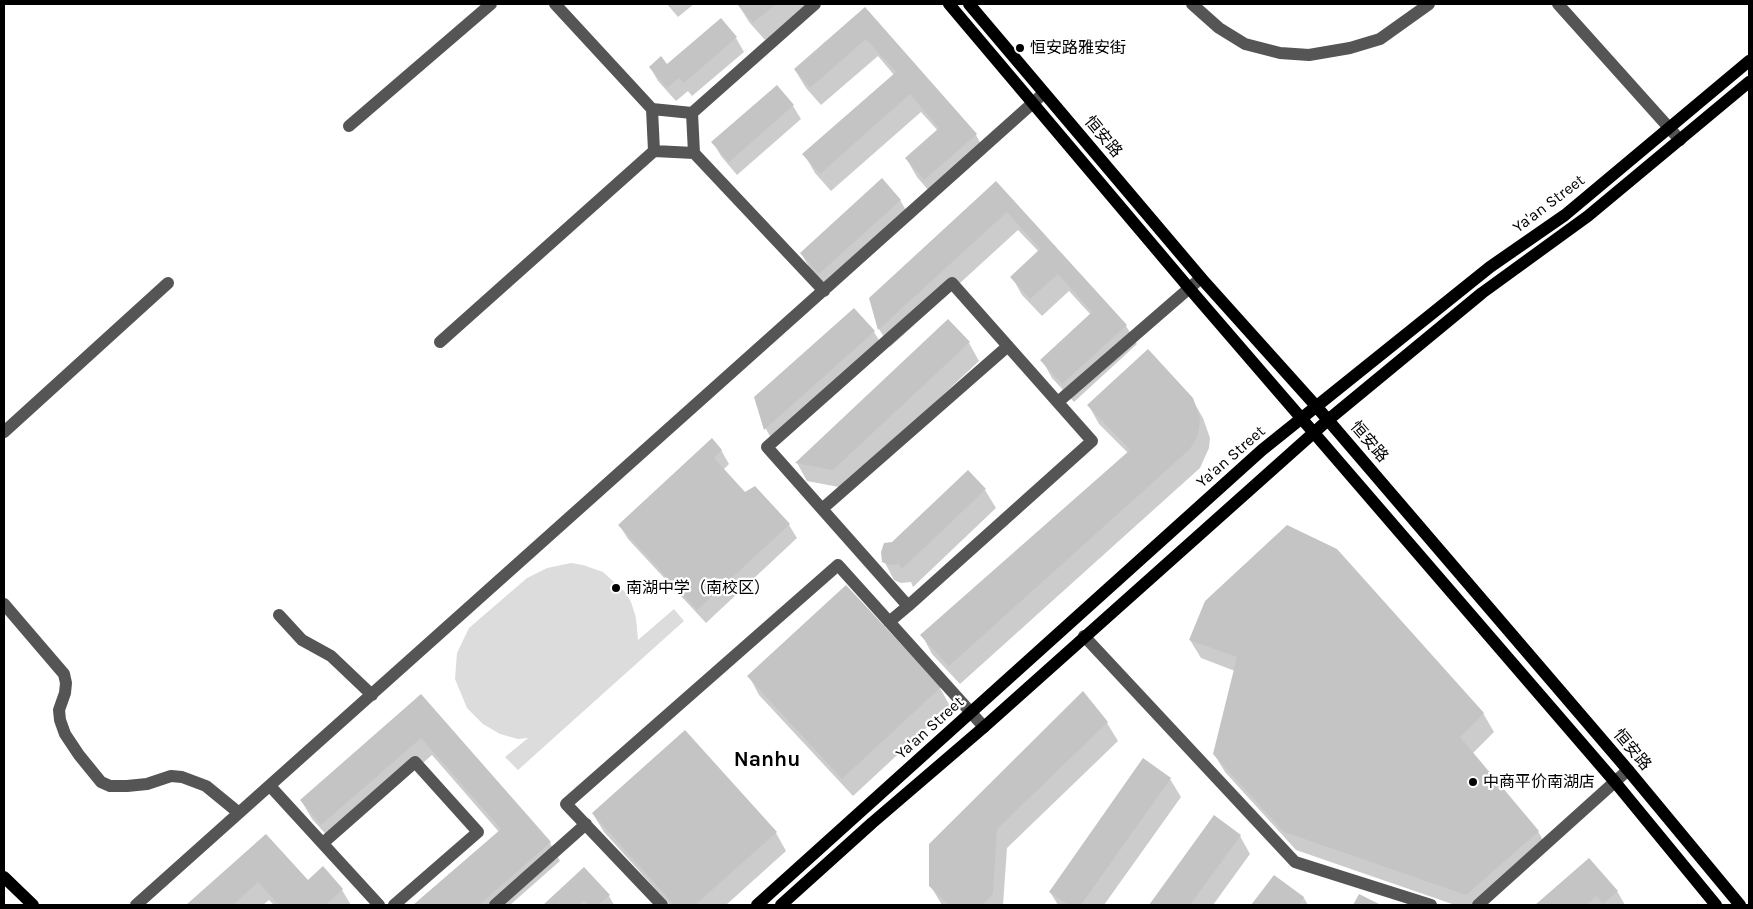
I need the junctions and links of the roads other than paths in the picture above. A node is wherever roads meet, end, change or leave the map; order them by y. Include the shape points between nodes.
1 (492, 4) edge
2 (555, 4) edge
3 (815, 4) edge
4 (949, 4) edge
5 (969, 4) edge
6 (1192, 4) edge
7 (1429, 4) edge
8 (1558, 4) edge
9 (1749, 61) edge
10 (1749, 82) edge
11 (1044, 93) junction
12 (1033, 103) junction
13 (652, 110) junction
14 (692, 113) junction
15 (348, 126) dead end
16 (1670, 128) junction
17 (1680, 140) junction
18 (654, 151) junction
19 (694, 153) junction
20 (1201, 278) junction
21 (168, 282) dead end
22 (1189, 288) junction
23 (824, 291) junction
24 (440, 342) dead end
25 (1008, 346) junction
26 (1058, 402) junction
27 (1316, 406) junction
28 (1302, 418) junction
29 (1328, 420) junction
30 (4, 432) edge
31 (1314, 432) junction
32 (822, 509) junction
33 (4, 604) edge
34 (908, 606) junction
35 (279, 615) dead end
36 (889, 622) junction
37 (1084, 636) junction
38 (372, 694) junction
39 (971, 713) junction
40 (984, 726) junction
41 (1628, 770) junction
42 (1615, 782) junction
43 (270, 786) junction
44 (239, 813) junction
45 (586, 824) junction
46 (323, 843) junction
47 (4, 877) edge
48 (33, 905) edge
49 (136, 905) edge
50 (379, 905) edge
51 (394, 905) edge
52 (495, 905) edge
53 (662, 905) edge
54 (757, 905) edge
55 (781, 905) edge
56 (1431, 905) edge
57 (1478, 905) edge
58 (1716, 905) edge
59 (1740, 905) edge

1 - 15 street
2 - 13 street
3 - 14 street
4 - 12 main road, 恒安路
5 - 11 main road, 恒安路
6 - 7 street via 1219,28 1245,44 1280,53 1309,55 1350,48 1380,38
8 - 16 street
9 - 16 main road, Ya'an Street
10 - 17 main road, Ya'an Street
11 - 12 street
11 - 20 main road, 恒安路
12 - 22 main road, 恒安路
12 - 23 street
13 - 14 street
13 - 18 street
14 - 19 street
16 - 17 street
16 - 27 main road, Ya'an Street via 1565,215 1490,267
17 - 29 main road, Ya'an Street via 1588,216 1467,304
18 - 19 street
18 - 24 street
19 - 23 street
20 - 22 street
20 - 27 main road, 恒安路
21 - 30 street
22 - 26 street
22 - 28 main road, 恒安路
23 - 38 street
25 - 26 street
25 - 32 street
25 - 32 street via 952,284 767,447
26 - 34 street via 1092,441
27 - 28 main road, Ya'an Street
27 - 29 main road, 恒安路
28 - 31 main road, 恒安路
28 - 39 main road, Ya'an Street
29 - 31 main road, Ya'an Street
29 - 41 main road, 恒安路
31 - 37 main road, Ya'an Street
31 - 42 main road, 恒安路
32 - 34 street
33 - 44 street via 64,674 66,683 59,710 60,720 74,748 101,782 110,786 127,786 171,776 182,777 206,786
34 - 36 street
35 - 38 street via 302,640 331,656
36 - 39 street
36 - 45 street via 838,565 566,804
37 - 40 main road, Ya'an Street
37 - 56 street via 1295,862
38 - 43 street
39 - 40 street
39 - 54 main road, Ya'an Street
40 - 55 main road, Ya'an Street
41 - 42 street
41 - 59 main road, 恒安路
42 - 57 street
42 - 58 main road, 恒安路
43 - 44 street
43 - 46 street
44 - 49 street
45 - 52 street
45 - 53 street
46 - 50 street
46 - 51 street via 415,762 478,832
47 - 48 main road

